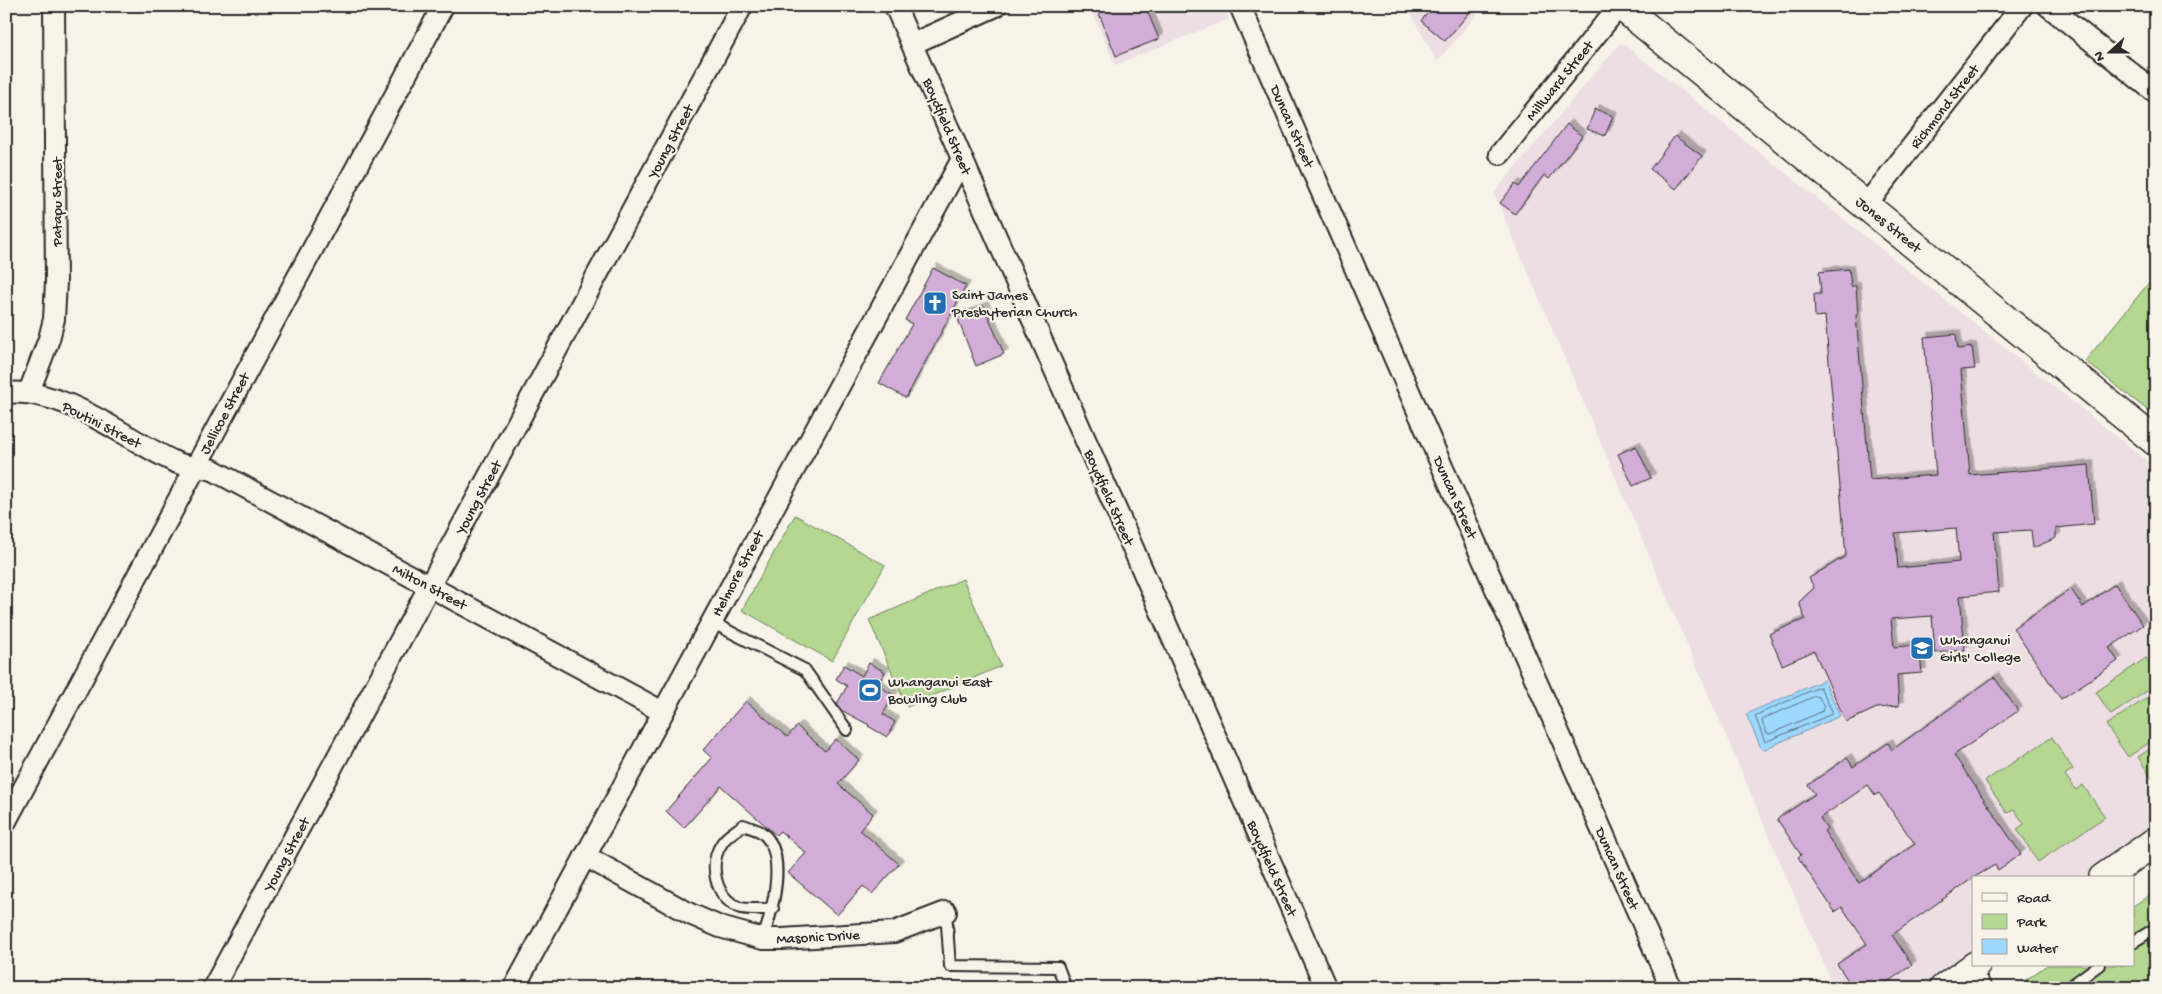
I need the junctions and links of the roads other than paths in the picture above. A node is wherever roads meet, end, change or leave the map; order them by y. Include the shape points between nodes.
1 (54, 6) edge
2 (443, 6) edge
3 (742, 6) edge
4 (896, 6) edge
5 (996, 6) edge
6 (1240, 6) edge
7 (1620, 6) edge
8 (2022, 6) edge
9 (2048, 6) edge
10 (912, 44) junction
11 (2156, 93) edge
12 (1500, 154) dead end
13 (962, 159) junction
14 (1866, 205) junction
15 (29, 392) junction
16 (6, 393) edge
17 (2156, 442) edge
18 (196, 466) junction
19 (430, 586) junction
20 (711, 622) junction
21 (663, 712) junction
22 (847, 730) dead end
23 (6, 821) edge
24 (2156, 841) edge
25 (585, 856) junction
26 (2106, 876) edge
27 (773, 909) junction
28 (946, 912) joint
29 (2156, 928) edge
30 (763, 938) junction
31 (2134, 941) edge
32 (2098, 966) edge
33 (1979, 973) edge
34 (213, 988) edge
35 (514, 988) edge
36 (1066, 988) edge
37 (1326, 988) edge
38 (1671, 988) edge
39 (1944, 988) edge
40 (2068, 988) edge

1 - 15 street, Patapu Street via 55,310 49,340
2 - 18 street, Jellicoe Street
3 - 19 street, Young Street
4 - 10 street, Boydfield Street
5 - 10 street
6 - 38 street, Duncan Street
7 - 12 street, Millward Street
7 - 14 main road, Jones Street
8 - 14 street, Richmond Street
9 - 11 street
10 - 13 street, Boydfield Street
13 - 20 street, Helmore Street
13 - 37 street, Boydfield Street
14 - 17 main road, Jones Street
15 - 16 street, Poutini Street
15 - 18 street, Poutini Street via 65,403 177,463
18 - 19 street, Milton Street via 213,470
18 - 23 street, Jellicoe Street
19 - 21 street, Milton Street
19 - 34 street, Young Street
20 - 21 street, Helmore Street
20 - 22 lane via 806,670
21 - 25 street, Helmore Street
24 - 26 main road
25 - 30 street, Masonic Drive via 720,928
25 - 35 street, Helmore Street
27 - 27 lane via 776,858 762,832 743,825 722,843 715,863 722,897 738,907
27 - 30 lane
28 - 30 street, Masonic Drive via 894,932 782,940
28 - 36 lane via 950,966 1058,967
29 - 31 lane
32 - 40 lane
33 - 39 main road

